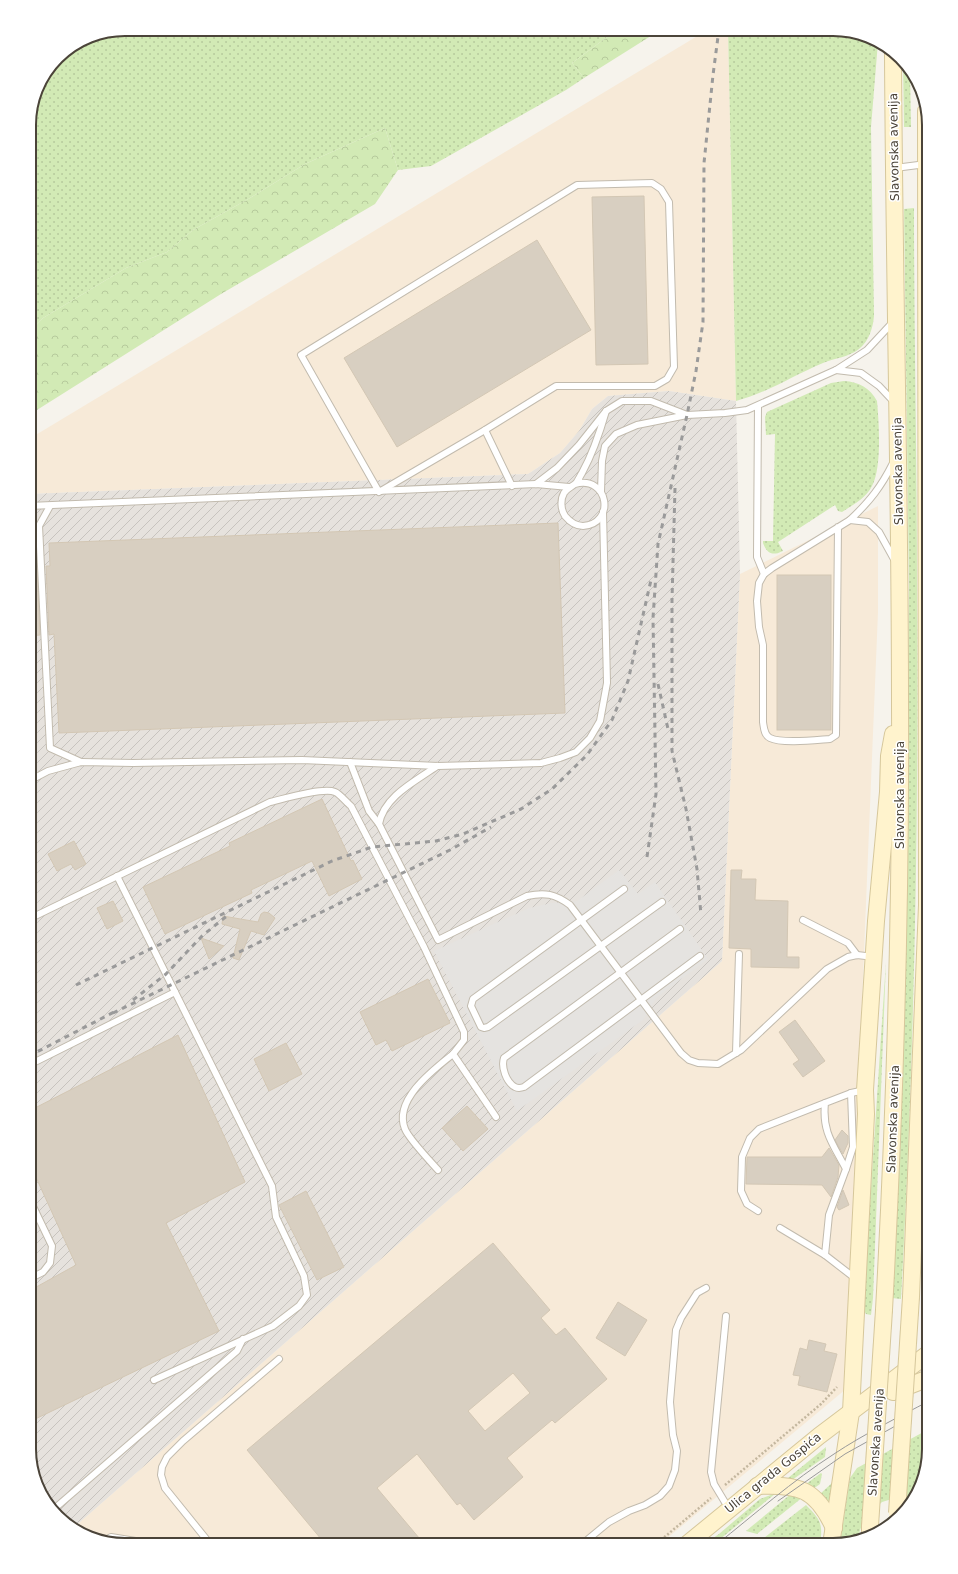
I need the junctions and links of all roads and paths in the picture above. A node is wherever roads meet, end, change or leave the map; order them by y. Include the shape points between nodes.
1 (893, 59) edge
2 (922, 164) edge
3 (894, 168) junction
4 (896, 319) junction
5 (836, 370) junction
6 (897, 405) junction
7 (758, 406) junction
8 (606, 411) junction
9 (687, 414) junction
10 (485, 430) junction
11 (898, 454) junction
12 (536, 484) junction
13 (575, 484) junction
14 (512, 486) junction
15 (569, 487) junction
16 (601, 491) junction
17 (379, 492) junction
18 (36, 506) edge
19 (50, 506) junction
20 (603, 512) junction
21 (850, 520) junction
22 (838, 527) junction
23 (900, 568) junction
24 (764, 574) junction
25 (900, 706) junction
26 (81, 762) junction
27 (350, 762) junction
28 (438, 766) junction
29 (36, 777) edge
30 (379, 824) junction
31 (117, 876) junction
32 (624, 889) dead end
33 (662, 902) dead end
34 (36, 916) edge
35 (582, 920) junction
36 (803, 920) dead end
37 (680, 930) dead end
38 (601, 946) junction
39 (739, 954) dead end
40 (857, 955) junction
41 (700, 956) dead end
42 (874, 957) junction
43 (621, 974) junction
44 (175, 992) junction
45 (642, 1000) junction
46 (922, 1028) edge
47 (736, 1053) junction
48 (453, 1054) junction
49 (36, 1062) edge
50 (858, 1091) junction
51 (825, 1103) junction
52 (496, 1117) dead end
53 (846, 1169) junction
54 (438, 1170) dead end
55 (758, 1211) dead end
56 (36, 1213) edge
57 (780, 1228) dead end
58 (825, 1255) junction
59 (36, 1276) edge
60 (857, 1280) junction
61 (706, 1288) dead end
62 (726, 1316) dead end
63 (243, 1339) junction
64 (922, 1358) edge
65 (279, 1359) dead end
66 (154, 1380) dead end
67 (922, 1381) edge
68 (839, 1385) dead end
69 (857, 1408) junction
70 (756, 1486) junction
71 (718, 1492) junction
72 (57, 1507) edge
73 (729, 1509) junction
74 (897, 1511) edge
75 (834, 1528) junction
76 (870, 1530) edge
77 (206, 1538) edge
78 (590, 1538) edge
79 (663, 1538) edge
80 (694, 1538) edge
81 (832, 1538) edge

1 - 3 main road, Slavonska avenija
2 - 3 lane
3 - 4 main road, Slavonska avenija
4 - 5 lane via 867,350
4 - 6 main road, Slavonska avenija
5 - 6 lane via 861,373 879,386
5 - 7 lane
6 - 11 main road, Slavonska avenija
7 - 9 lane via 725,413
7 - 24 lane via 757,557
8 - 9 lane via 622,401 650,401
8 - 12 lane via 557,468
8 - 13 lane via 590,458
9 - 16 lane via 636,425 616,434 605,446
10 - 14 lane
10 - 17 lane
10 - 17 lane via 556,386 655,386 667,379 674,367 669,202 661,189 652,183 577,185 301,355
11 - 21 lane via 881,486
11 - 23 main road, Slavonska avenija
12 - 14 lane
12 - 15 lane
13 - 15 lane
13 - 16 lane via 588,483
14 - 17 lane
15 - 20 lane via 562,500 562,508 569,521 581,526 588,525 595,522
16 - 20 lane via 605,505
17 - 19 lane
18 - 19 lane
19 - 26 lane via 39,526 50,748
20 - 28 lane via 607,682 600,721 590,738 576,752 542,763
21 - 22 lane
21 - 23 lane via 868,522 879,532
22 - 24 lane
22 - 24 lane via 837,722 836,735 830,739 781,740 769,738 764,732 763,645 757,601 759,583
23 - 25 main road, Slavonska avenija
25 - 42 main road via 889,756
25 - 76 main road, Slavonska avenija, bridge via 900,875 892,1164
26 - 27 lane
26 - 29 lane via 48,771
27 - 28 lane
27 - 30 lane via 369,811
28 - 30 lane via 393,798 381,813
30 - 35 lane via 438,940 527,896 539,893 560,898 570,905
31 - 34 lane
31 - 44 lane
31 - 48 lane via 270,802 310,793 335,792 351,806 424,947 464,1032 464,1040
32 - 35 lane
33 - 38 lane
35 - 38 lane
35 - 38 lane via 473,1000 471,1006 481,1027 488,1027
36 - 40 lane via 848,943
37 - 43 lane
38 - 43 lane
39 - 47 lane
40 - 42 lane
40 - 47 lane via 827,969
41 - 45 lane
42 - 50 main road
43 - 45 lane
43 - 45 lane via 504,1058 502,1067 510,1083 515,1087 524,1088
44 - 49 lane
44 - 63 lane via 272,1186 276,1217 304,1276 307,1295 299,1306 273,1326
45 - 47 lane via 689,1060 718,1064
46 - 74 main road, Slavonska avenija, bridge via 911,1297
48 - 52 lane
48 - 54 lane via 416,1087 405,1106 403,1121 405,1130
50 - 51 lane
50 - 53 lane via 853,1120 853,1147
50 - 60 main road via 866,1114
51 - 53 lane via 826,1130
51 - 55 lane via 759,1129 750,1138 742,1157 741,1191 747,1204
53 - 58 lane via 829,1215
56 - 59 lane via 52,1246 50,1263 43,1272
57 - 58 lane
58 - 60 lane
60 - 69 main road
61 - 78 lane via 697,1293 676,1330 670,1402 677,1451 675,1470 669,1486 660,1496 609,1522
62 - 71 lane via 711,1472
63 - 66 lane
63 - 72 lane via 237,1351
64 - 69 main road, Ulica grada Gospića
65 - 77 lane via 183,1441 167,1457 162,1467 161,1475 165,1488
67 - 69 main road, Ulica grada Gospića
68 - 71 path via 821,1404
69 - 70 main road, Ulica grada Gospića
69 - 75 main road
70 - 73 main road, Ulica grada Gospića
70 - 75 main road via 787,1486 806,1492 821,1505
71 - 73 lane
71 - 79 path
73 - 80 main road, Ulica grada Gospića
75 - 81 main road

